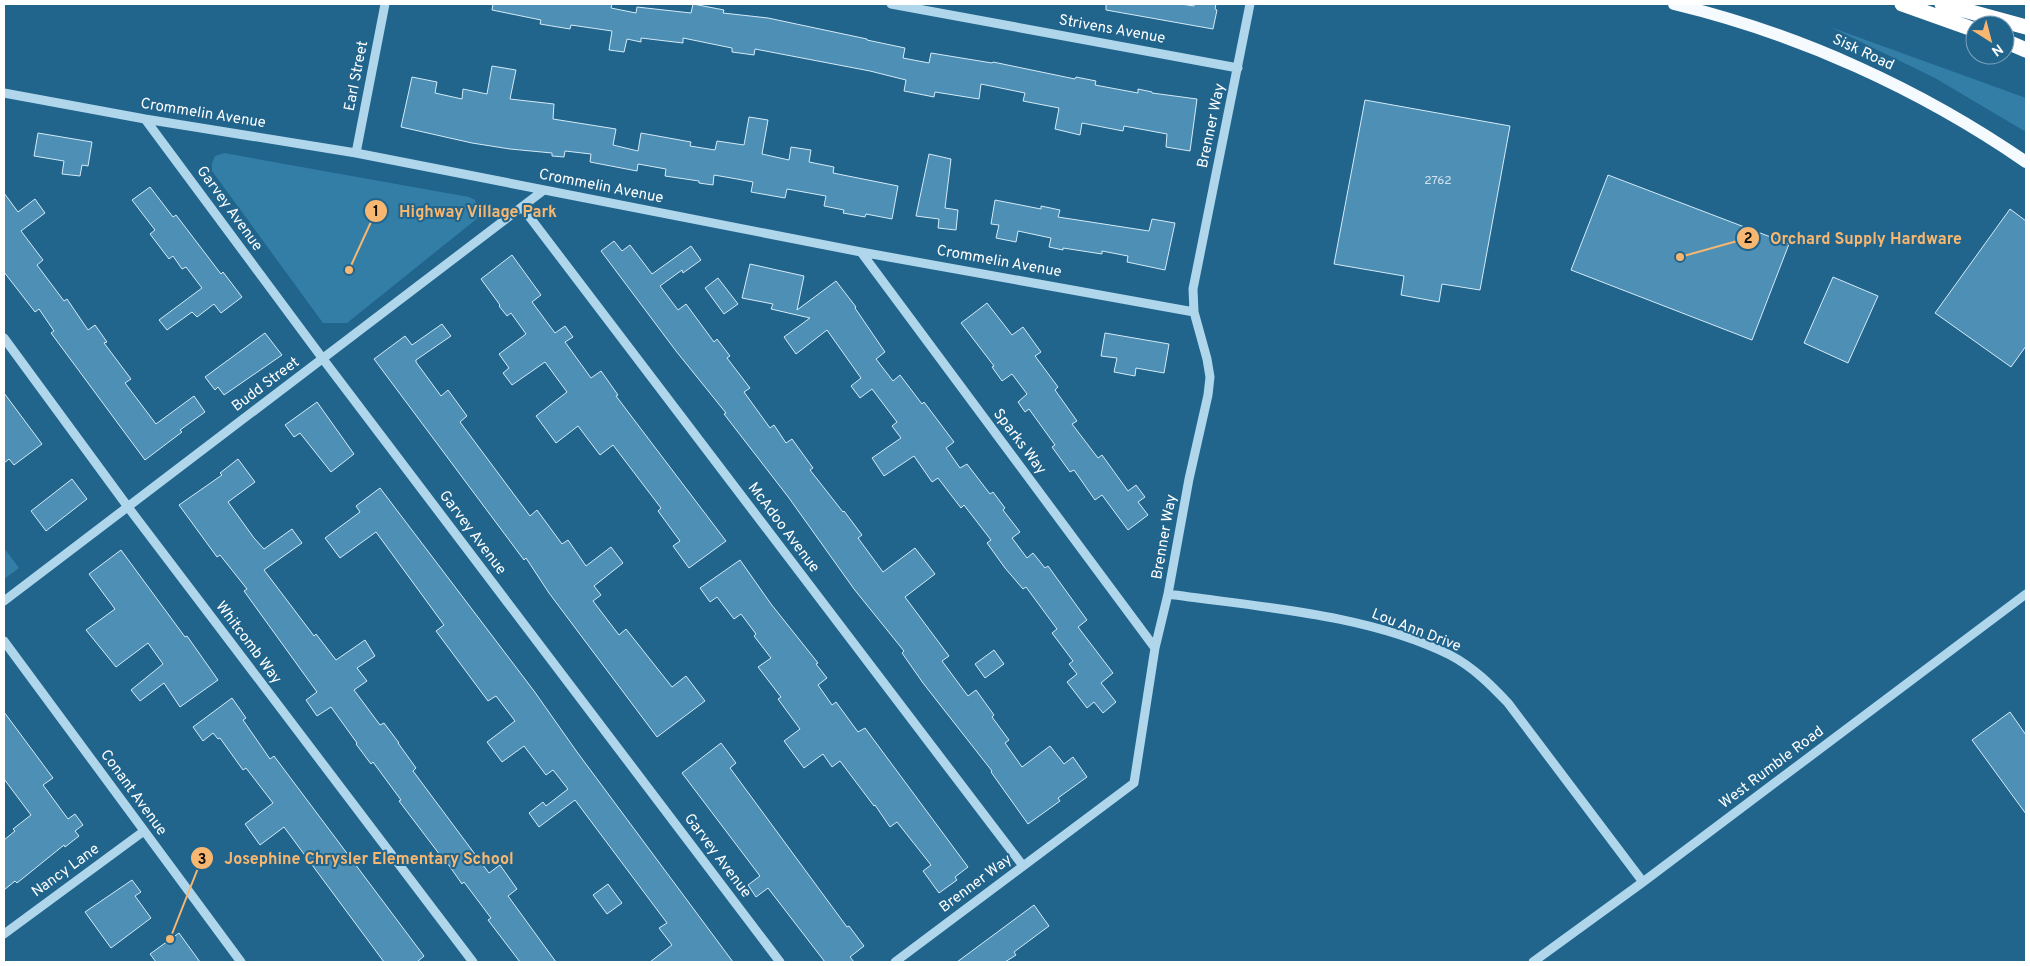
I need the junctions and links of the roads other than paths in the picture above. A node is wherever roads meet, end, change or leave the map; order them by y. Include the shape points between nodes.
1 (385, 4) edge
2 (891, 4) edge
3 (1250, 4) edge
4 (1674, 4) edge
5 (1902, 4) edge
6 (1942, 4) edge
7 (1965, 26) edge
8 (2026, 27) edge
9 (1238, 68) junction
10 (4, 93) edge
11 (145, 119) junction
12 (356, 153) junction
13 (2026, 162) edge
14 (544, 190) junction
15 (522, 208) junction
16 (860, 252) junction
17 (1194, 312) junction
18 (4, 338) edge
19 (323, 359) junction
20 (128, 507) junction
21 (1168, 594) junction
22 (2026, 594) edge
23 (4, 601) edge
24 (4, 641) edge
25 (1156, 648) junction
26 (144, 831) junction
27 (1023, 866) junction
28 (1642, 882) junction
29 (4, 934) edge
30 (241, 962) edge
31 (473, 962) edge
32 (780, 962) edge
33 (895, 962) edge
34 (1533, 962) edge

1 - 12 street, Earl Street
2 - 9 street, Strivens Avenue
3 - 9 street, Brenner Way
4 - 13 main road, Sisk Road via 1740,22 1864,70 1944,111
5 - 7 highway
6 - 8 highway
9 - 17 street, Brenner Way via 1193,289
10 - 11 street, Crommelin Avenue
11 - 12 street, Crommelin Avenue
11 - 19 street, Garvey Avenue
12 - 14 street, Crommelin Avenue
14 - 15 street, Budd Street
14 - 16 street, Crommelin Avenue
15 - 19 street, Budd Street
15 - 27 street, McAdoo Avenue
16 - 17 street, Crommelin Avenue
16 - 25 street, Sparks Way
17 - 21 street, Brenner Way via 1210,377
18 - 20 street, Whitcomb Way
19 - 20 street, Budd Street
19 - 32 street, Garvey Avenue
20 - 23 street, Budd Street
20 - 31 street, Whitcomb Way
21 - 25 street, Brenner Way
21 - 28 street, Lou Ann Drive via 1378,628 1450,655 1487,681 1508,703
22 - 28 street, West Rumble Road
24 - 26 street, Conant Avenue
25 - 27 street, Brenner Way via 1134,783
26 - 29 street, Nancy Lane
26 - 30 street, Conant Avenue
27 - 33 street, Brenner Way
28 - 34 street, West Rumble Road

